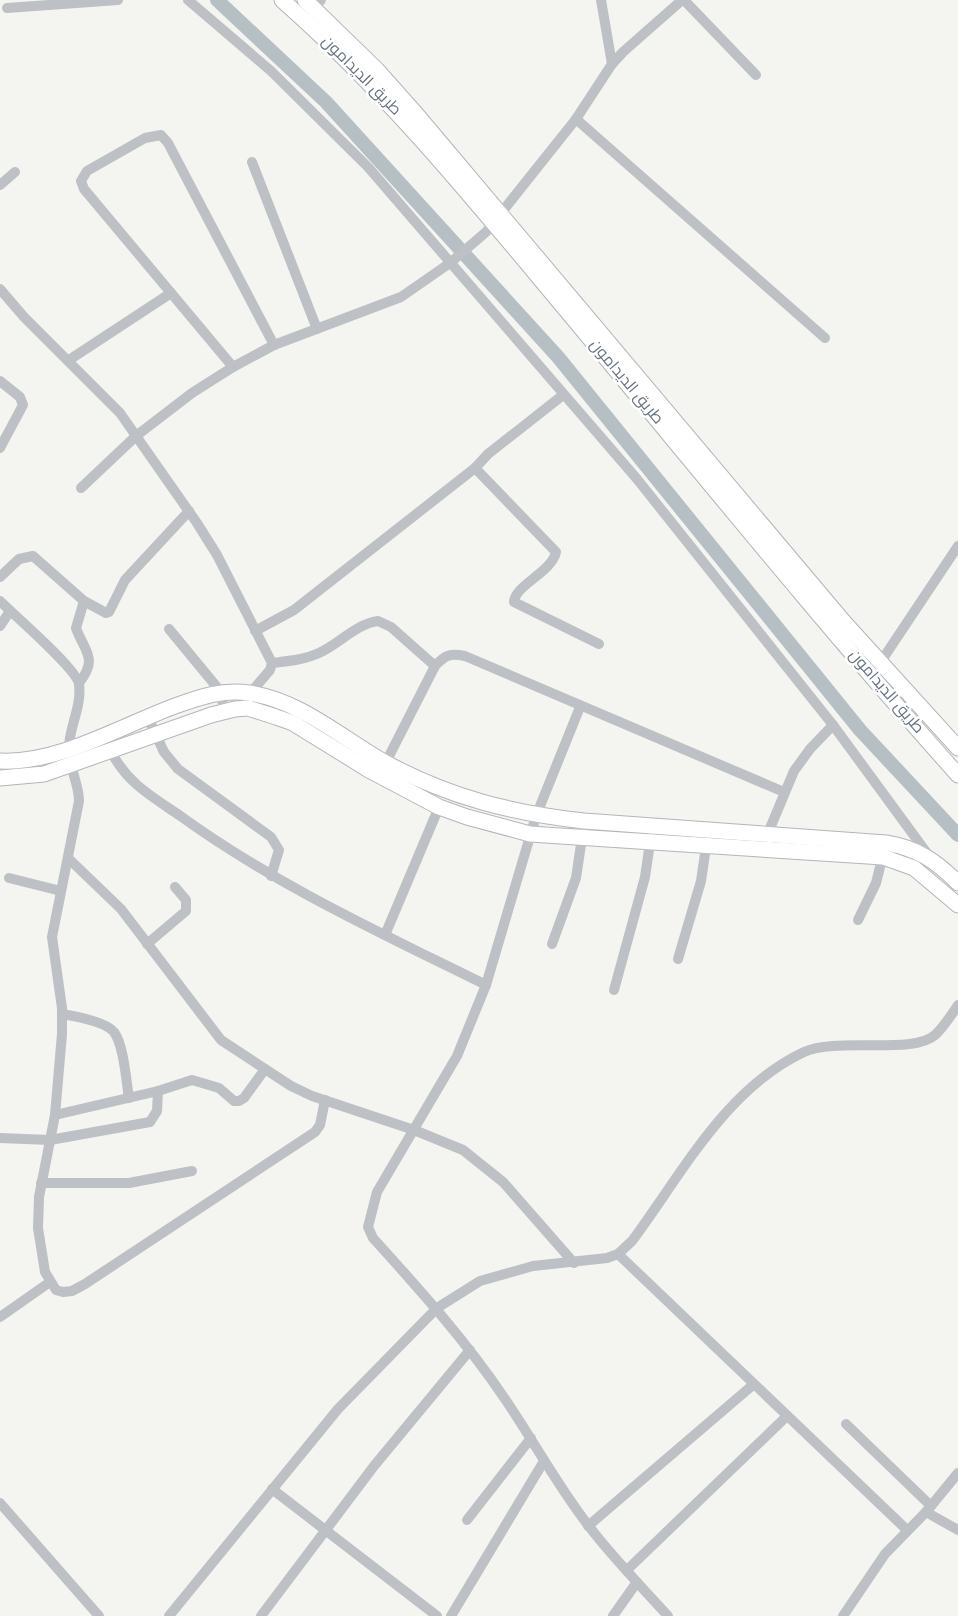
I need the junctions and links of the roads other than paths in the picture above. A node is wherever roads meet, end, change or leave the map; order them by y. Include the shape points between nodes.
1 (118, 0) edge
2 (188, 0) edge
3 (282, 0) edge
4 (601, 0) edge
5 (683, 0) edge
6 (313, 3) edge
7 (7, 8) dead end
8 (612, 64) junction
9 (756, 75) dead end
10 (576, 119) junction
11 (252, 162) dead end
12 (15, 172) dead end
13 (0, 185) edge
14 (494, 222) junction
15 (450, 262) junction
16 (0, 290) edge
17 (171, 293) junction
18 (318, 329) junction
19 (825, 338) dead end
20 (274, 345) junction
21 (69, 360) junction
22 (233, 367) junction
23 (0, 381) edge
24 (563, 395) junction
25 (136, 436) junction
26 (0, 448) edge
27 (475, 468) junction
28 (81, 488) dead end
29 (189, 511) junction
30 (958, 546) edge
31 (0, 577) edge
32 (0, 601) edge
33 (84, 601) junction
34 (10, 611) junction
35 (0, 626) edge
36 (838, 627) junction
37 (169, 629) dead end
38 (256, 631) junction
39 (599, 644) dead end
40 (272, 663) junction
41 (880, 663) junction
42 (435, 666) junction
43 (79, 683) junction
44 (221, 692) junction
45 (250, 693) junction
46 (580, 707) junction
47 (231, 710) junction
48 (147, 716) junction
49 (833, 725) junction
50 (156, 735) junction
51 (958, 748) edge
52 (68, 749) junction
53 (111, 752) junction
54 (0, 761) edge
55 (386, 762) junction
56 (72, 765) junction
57 (958, 775) edge
58 (0, 778) edge
59 (784, 792) junction
60 (439, 807) junction
61 (536, 816) junction
62 (584, 820) junction
63 (652, 825) junction
64 (708, 829) junction
65 (768, 833) junction
66 (530, 834) junction
67 (582, 836) junction
68 (651, 842) junction
69 (706, 846) junction
70 (884, 850) junction
71 (930, 857) junction
72 (68, 858) junction
73 (271, 876) junction
74 (9, 878) dead end
75 (958, 883) edge
76 (175, 888) dead end
77 (61, 891) junction
78 (958, 905) edge
79 (858, 920) dead end
80 (385, 935) junction
81 (147, 944) junction
82 (552, 944) dead end
83 (678, 959) dead end
84 (486, 985) junction
85 (614, 990) dead end
86 (958, 1005) edge
87 (62, 1014) junction
88 (265, 1069) junction
89 (158, 1091) junction
90 (129, 1098) junction
91 (325, 1100) junction
92 (55, 1115) junction
93 (414, 1130) junction
94 (0, 1138) edge
95 (50, 1140) junction
96 (192, 1171) dead end
97 (41, 1183) junction
98 (618, 1254) junction
99 (574, 1263) junction
100 (50, 1282) junction
101 (437, 1308) junction
102 (0, 1317) edge
103 (470, 1350) junction
104 (754, 1384) junction
105 (787, 1416) junction
106 (846, 1424) dead end
107 (531, 1438) junction
108 (544, 1461) junction
109 (958, 1473) edge
110 (272, 1489) junction
111 (0, 1503) edge
112 (929, 1509) junction
113 (467, 1520) dead end
114 (588, 1526) junction
115 (325, 1530) junction
116 (907, 1530) junction
117 (958, 1530) edge
118 (627, 1570) junction
119 (637, 1582) junction
120 (100, 1616) edge
121 (168, 1616) edge
122 (261, 1616) edge
123 (437, 1616) edge
124 (451, 1616) edge
125 (613, 1616) edge
126 (667, 1616) edge
127 (843, 1616) edge

1 - 7 street
2 - 15 street via 324,121
3 - 14 street, طريق الديدامون via 410,125
4 - 8 street
5 - 8 street via 629,45
5 - 9 street
6 - 14 street, طريق الديدامون via 377,70
8 - 10 street
10 - 14 street
10 - 19 street
11 - 18 street
12 - 13 street
14 - 15 street
14 - 36 street, طريق الديدامون
15 - 18 street via 401,297
15 - 24 street
16 - 21 street
17 - 20 street via 84,189 81,181 87,171 154,135 161,135 168,143
17 - 21 street
17 - 22 street
18 - 20 street
20 - 22 street
21 - 25 street via 112,402
22 - 25 street via 192,393
23 - 26 street via 20,397 22,405
24 - 27 street
24 - 49 street via 638,479
25 - 28 street
25 - 29 street
27 - 38 street via 294,610
27 - 39 street via 556,552 551,563 516,595 514,602
29 - 33 street via 125,580 109,612
29 - 38 street via 225,568
30 - 41 street
31 - 33 street via 19,559 33,556
32 - 34 street
33 - 43 street via 76,628 89,652 89,665
34 - 35 street
34 - 43 street via 70,669
36 - 41 street, طريق الديدامون
36 - 57 street, طريق الديدامون
37 - 44 street
38 - 40 street
40 - 42 street via 319,653 378,621 391,627
40 - 45 street via 270,670
41 - 51 street, طريق الديدامون
42 - 46 street via 452,653 465,656
42 - 55 street
43 - 52 street via 77,714
44 - 45 street
44 - 47 street
44 - 48 street
45 - 47 street
45 - 55 street via 302,712
46 - 59 street
46 - 61 street
47 - 50 street
47 - 60 street via 256,710 293,723 369,770
48 - 50 street
48 - 52 street
49 - 59 street via 801,760
49 - 71 street
50 - 53 street
50 - 73 street via 164,752 178,769 271,837 279,850
52 - 54 street via 50,756
52 - 56 street
53 - 56 street
53 - 73 street via 124,775 209,837
55 - 61 street via 457,796
56 - 58 street via 44,774
56 - 72 street via 79,801
59 - 65 street
60 - 66 street
60 - 80 street
61 - 62 street
61 - 66 street
62 - 63 street
62 - 67 street
63 - 64 street
63 - 68 street
64 - 65 street
64 - 69 street
65 - 70 street
66 - 67 street
66 - 84 street
67 - 68 street
67 - 82 street via 576,878
68 - 69 street
68 - 85 street via 645,877
69 - 70 street
69 - 83 street via 701,881
70 - 71 street via 909,848
70 - 78 street via 914,868
70 - 79 street via 876,884
71 - 75 street
72 - 77 street
72 - 81 street via 116,904
73 - 80 street
74 - 77 street
76 - 81 street via 186,900 186,911
77 - 87 street via 52,944
80 - 84 street
81 - 88 street via 213,1031 230,1047
84 - 93 street via 458,1056
86 - 98 street via 936,1035 927,1040 806,1051 755,1084 709,1132 632,1241
87 - 90 street via 113,1030 119,1043
87 - 92 street
88 - 89 street via 239,1101 234,1101 219,1088 192,1080
88 - 91 street via 291,1086
89 - 90 street
89 - 95 street via 157,1111 150,1122
90 - 92 street
91 - 93 street
91 - 100 street via 320,1125 315,1132 86,1284 63,1292 56,1290
92 - 95 street
93 - 99 street via 463,1150 483,1165 503,1182
93 - 101 street via 376,1192 368,1227 373,1238
94 - 95 street
95 - 97 street
96 - 97 street via 129,1183
97 - 100 street via 38,1197 40,1247
98 - 99 street
98 - 104 street
99 - 101 street via 533,1266 480,1281
100 - 102 street
101 - 103 street
101 - 110 street via 338,1409
103 - 107 street
103 - 115 street
104 - 105 street
104 - 114 street
105 - 116 street
105 - 118 street
106 - 112 street
107 - 108 street
107 - 113 street
108 - 114 street
108 - 124 street
109 - 112 street
110 - 115 street
110 - 121 street
111 - 120 street
112 - 116 street
112 - 117 street
114 - 118 street
115 - 122 street
115 - 123 street
116 - 127 street via 885,1554
118 - 119 street
119 - 125 street
119 - 126 street

